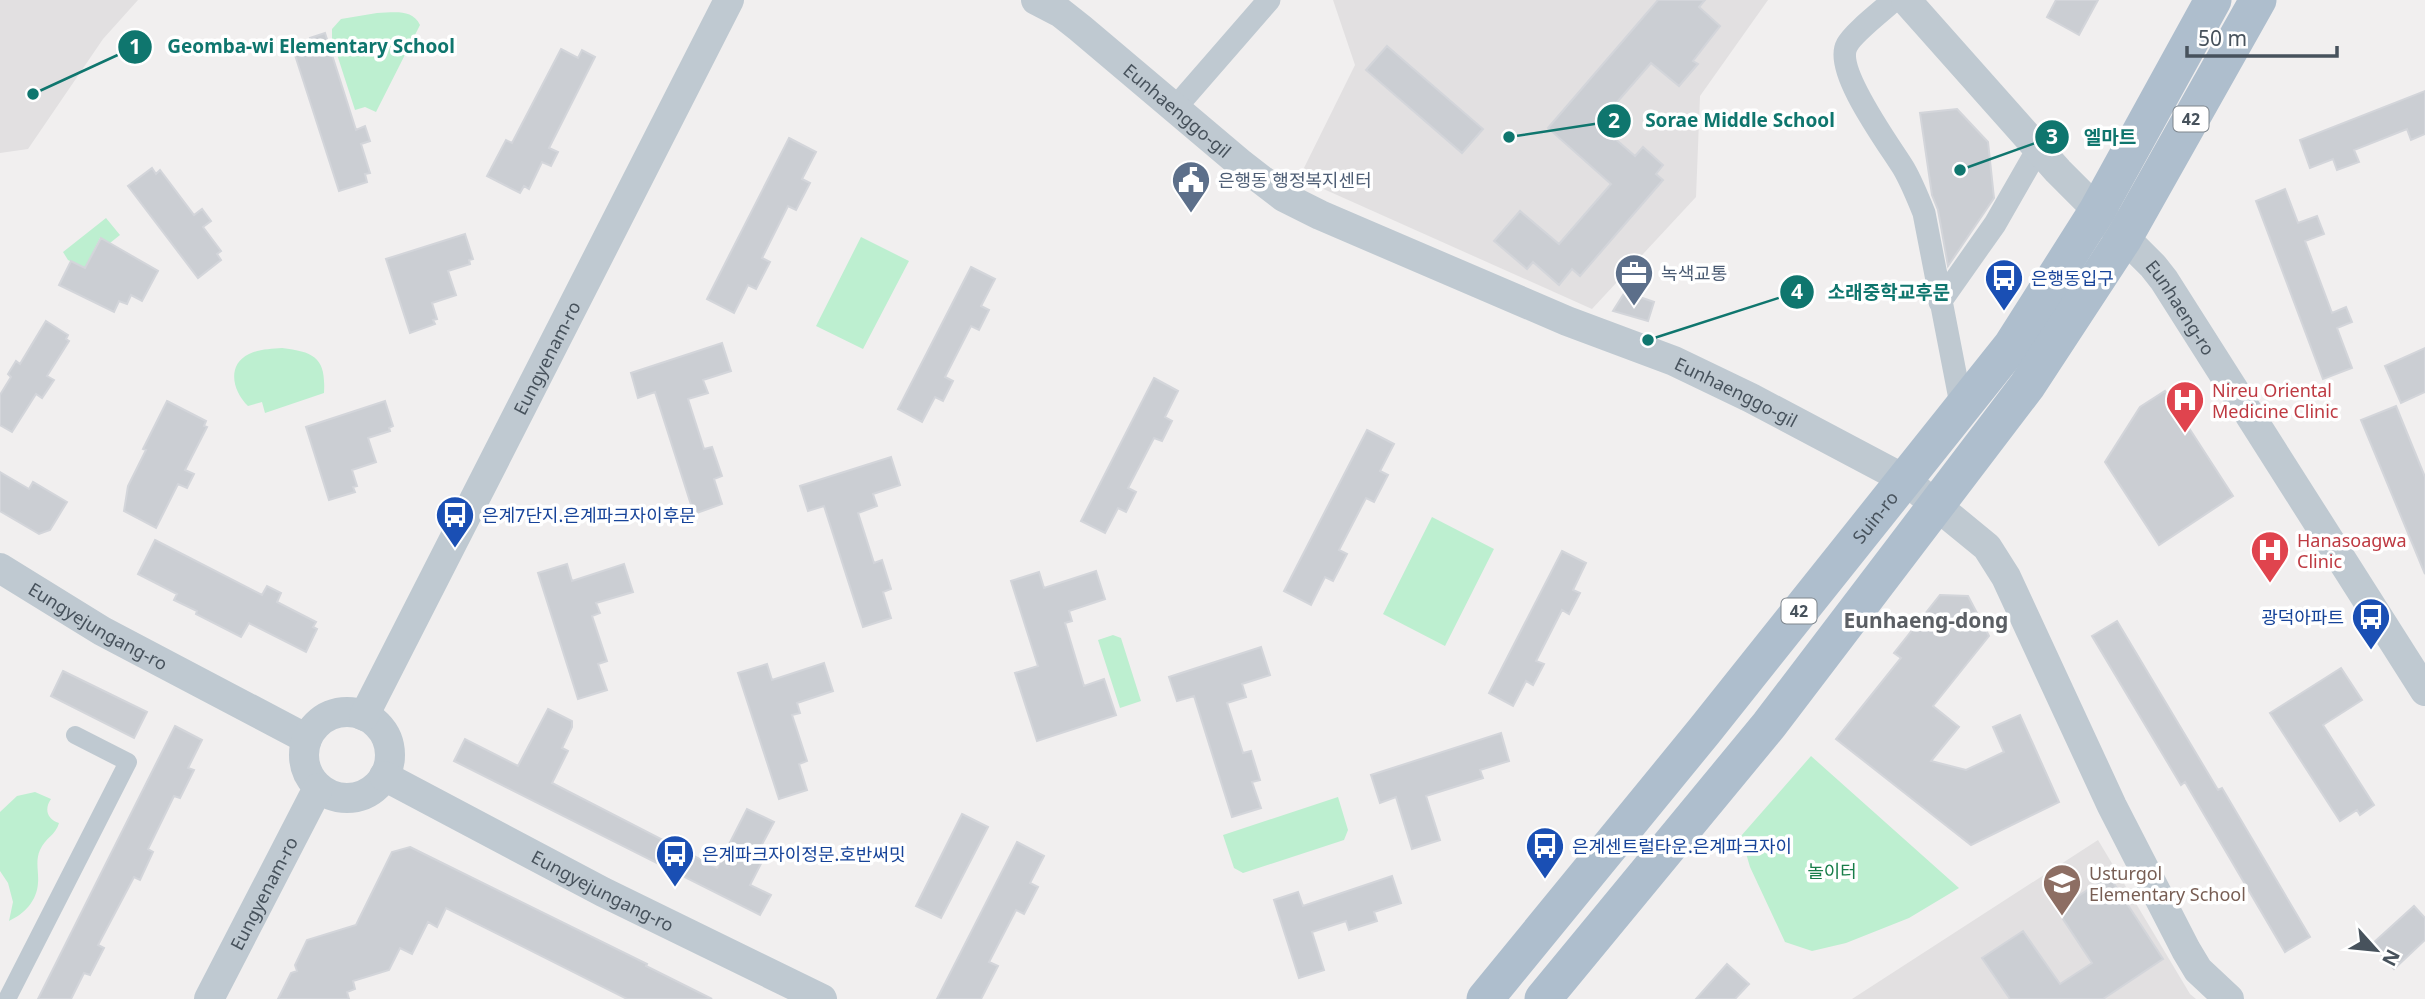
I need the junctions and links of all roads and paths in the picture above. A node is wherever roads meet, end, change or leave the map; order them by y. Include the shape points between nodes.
1 (729, 0) edge
2 (1269, 0) edge
3 (1894, 0) edge
4 (1906, 0) edge
5 (2213, 0) edge
6 (2258, 0) edge
7 (1056, 4) edge
8 (1175, 108) junction
9 (2038, 149) junction
10 (2096, 211) junction
11 (2124, 238) junction
12 (1940, 302) junction
13 (1962, 409) junction
14 (1904, 479) junction
15 (1937, 505) junction
16 (0, 568) edge
17 (2425, 691) edge
18 (364, 716) junction
19 (75, 735) dead end
20 (307, 739) junction
21 (384, 776) junction
22 (318, 788) junction
23 (809, 996) edge
24 (1544, 998) edge
25 (7, 999) edge
26 (209, 999) edge
27 (1485, 999) edge
28 (2229, 999) edge

1 - 18 street, Eungyenam-ro
2 - 8 street
3 - 12 street via 1847,43 1844,53 1866,112 1914,188 1924,213
4 - 9 street, Eunhaeng-ro
5 - 10 main road, Suin-ro / 42
6 - 11 main road, 42
7 - 8 street, Eunhaenggo-gil
8 - 14 street, Eunhaenggo-gil via 1284,197 1567,321 1674,361
9 - 10 street, Eunhaeng-ro
9 - 12 street via 1995,224
10 - 11 street, Eunhaeng-ro
10 - 13 main road, Suin-ro / 42 via 2012,345
11 - 15 main road, 42 via 2028,386
11 - 17 street, Eunhaeng-ro via 2164,280
12 - 13 street
13 - 14 main road, Suin-ro / 42
14 - 15 street, Eunhaenggo-gil
14 - 27 main road, Suin-ro / 42
15 - 24 main road, 42 via 1769,725
15 - 28 street, Eunhaenggo-gil via 1997,560 2179,938 2198,970
16 - 20 street, Eungyejungang-ro via 102,631
18 - 20 street via 351,712 325,718
18 - 21 street via 385,735 390,756
19 - 25 street via 128,762
20 - 22 street via 305,765
21 - 22 street via 377,786 354,798
21 - 23 street, Eungyejungang-ro
22 - 26 street, Eungyenam-ro

